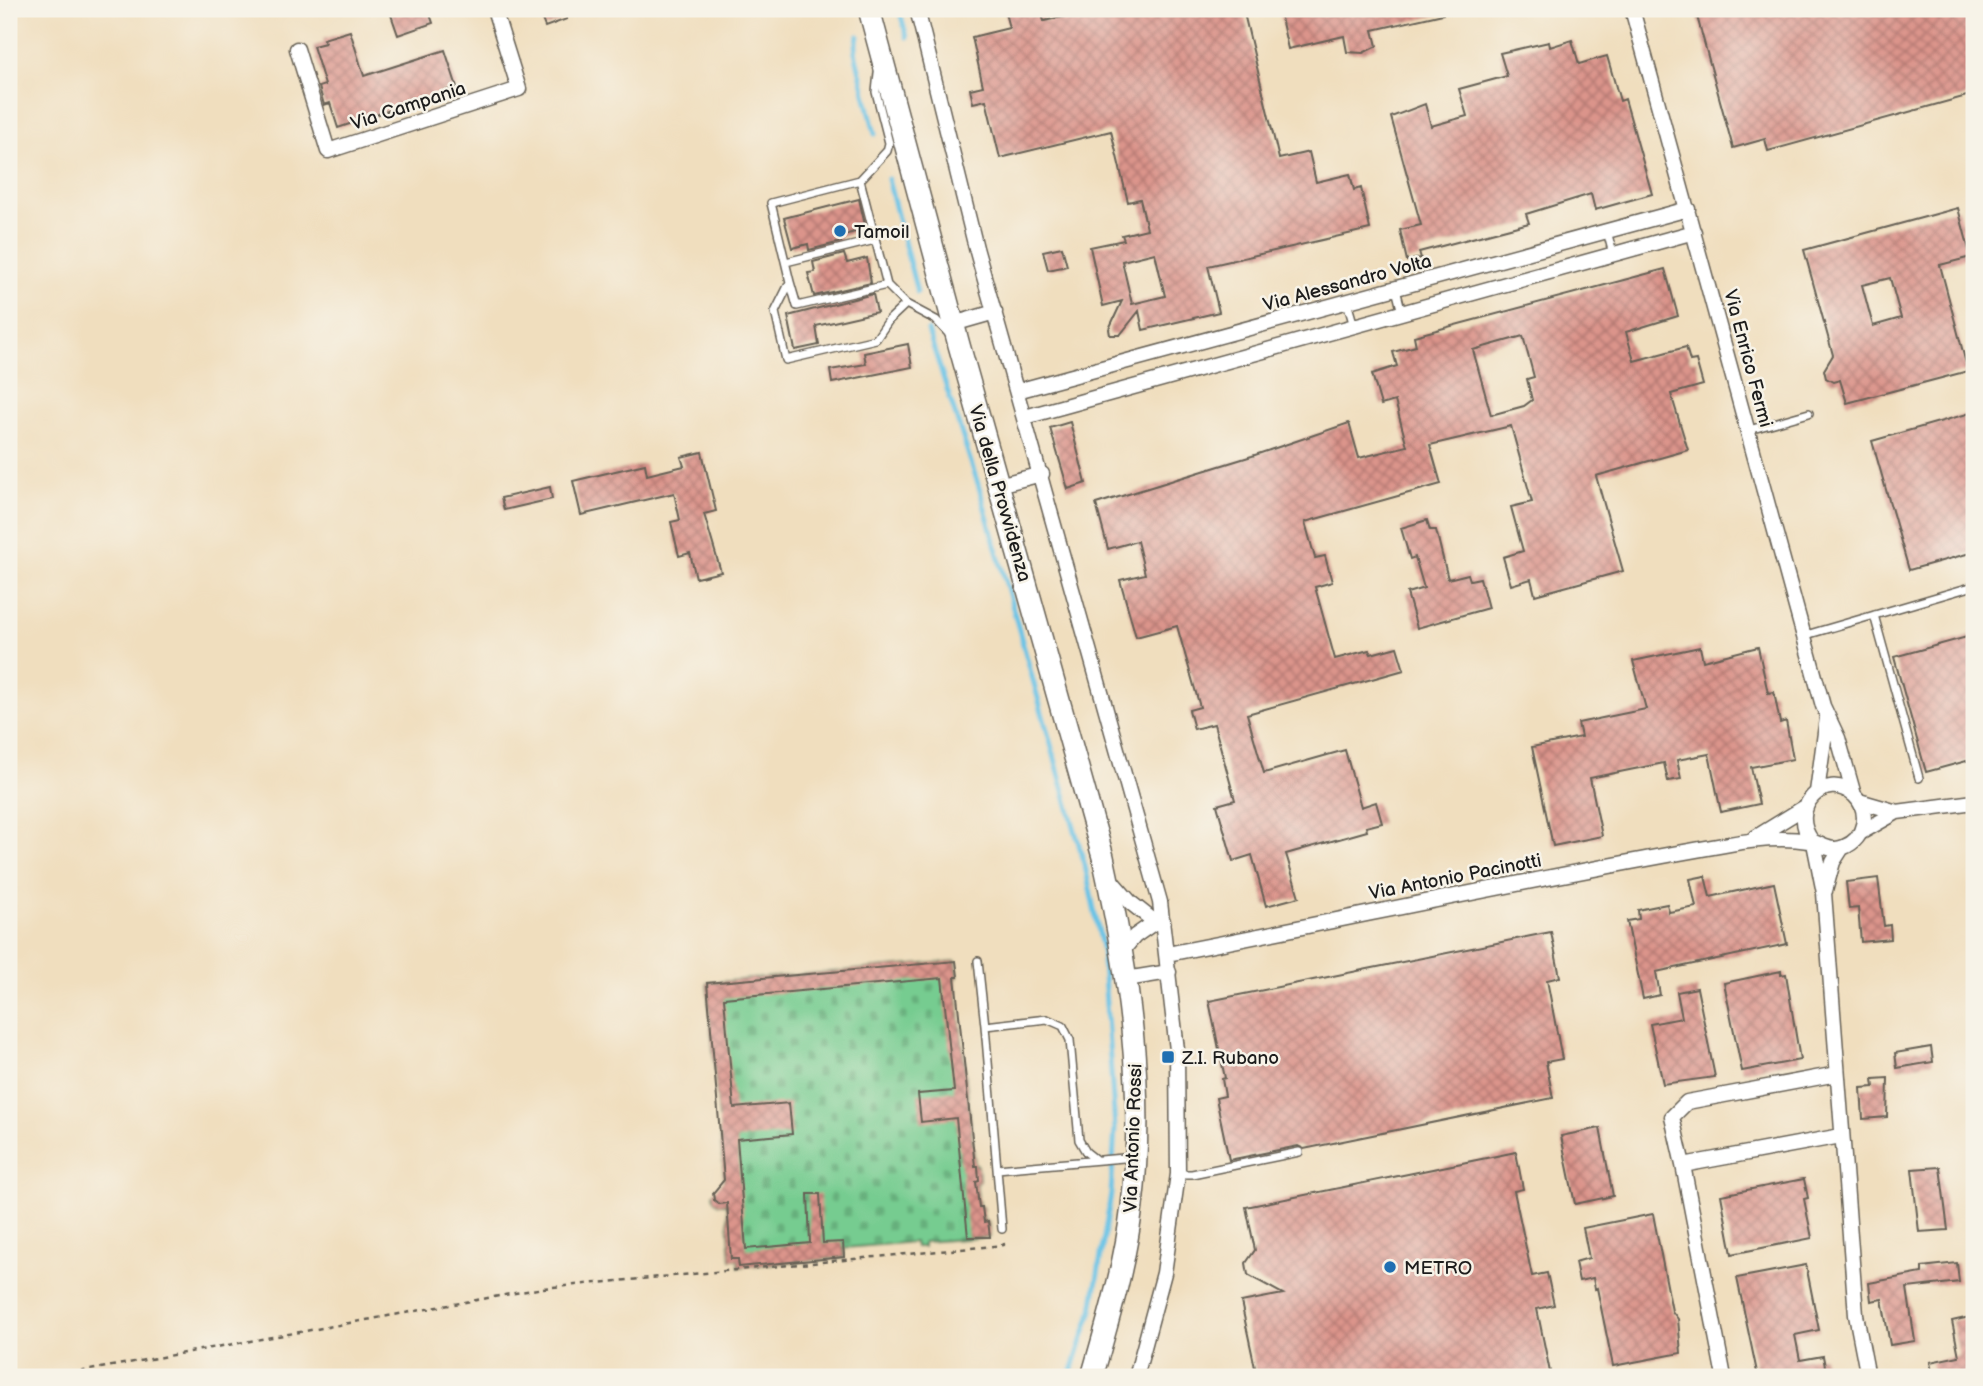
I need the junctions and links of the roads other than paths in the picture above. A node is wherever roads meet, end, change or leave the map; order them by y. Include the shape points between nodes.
1 (494, 9) edge
2 (869, 9) edge
3 (917, 9) edge
4 (1632, 9) edge
5 (297, 49) dead end
6 (881, 51) junction
7 (860, 180) junction
8 (1688, 209) junction
9 (1607, 230) junction
10 (1694, 232) junction
11 (875, 240) junction
12 (1613, 254) junction
13 (786, 262) junction
14 (790, 282) junction
15 (887, 285) junction
16 (1395, 289) junction
17 (1347, 302) junction
18 (906, 304) junction
19 (995, 312) junction
20 (1402, 313) junction
21 (953, 324) junction
22 (1353, 326) junction
23 (959, 345) junction
24 (1017, 391) junction
25 (1809, 413) dead end
26 (1025, 417) junction
27 (1749, 430) junction
28 (1042, 474) junction
29 (998, 485) junction
30 (1974, 586) edge
31 (1874, 615) junction
32 (1806, 635) junction
33 (1827, 718) junction
34 (1919, 778) dead end
35 (1817, 792) junction
36 (1856, 798) junction
37 (1974, 802) edge
38 (1805, 807) junction
39 (1897, 813) junction
40 (1860, 834) junction
41 (1751, 840) junction
42 (1813, 842) junction
43 (1842, 848) junction
44 (1107, 874) junction
45 (1824, 893) junction
46 (1159, 921) junction
47 (1122, 951) junction
48 (1167, 954) junction
49 (978, 961) dead end
50 (1169, 972) junction
51 (1126, 979) junction
52 (985, 1027) junction
53 (1837, 1074) junction
54 (1841, 1136) junction
55 (1299, 1152) dead end
56 (1126, 1157) junction
57 (1099, 1158) junction
58 (1683, 1165) junction
59 (997, 1169) junction
60 (1178, 1174) junction
61 (1002, 1228) road end
62 (1092, 1377) edge
63 (1136, 1377) edge
64 (1724, 1377) edge
65 (1868, 1377) edge

1 - 5 street, Via Campania via 519,89 328,151
2 - 6 main road, Via della Provvidenza
3 - 19 street
4 - 8 street, Via Enrico Fermi
6 - 7 lane via 876,92 887,151
6 - 21 main road, Via della Provvidenza
7 - 11 lane
7 - 13 lane via 771,203
8 - 9 street, Via Alessandro Volta
8 - 10 street, Via Enrico Fermi
9 - 12 lane
9 - 16 street, Via Alessandro Volta
10 - 12 street
10 - 27 street, Via Enrico Fermi
11 - 13 lane
11 - 15 lane
12 - 20 street
13 - 14 lane
14 - 15 lane via 797,306
14 - 18 lane via 775,312 786,360 876,339
15 - 18 lane
16 - 17 street, Via Alessandro Volta
16 - 20 lane
17 - 22 lane
17 - 24 street, Via Alessandro Volta
18 - 23 lane via 936,320
19 - 21 street
19 - 24 street
20 - 22 street
21 - 23 main road, Via della Provvidenza
22 - 26 street
23 - 29 main road, Via della Provvidenza
24 - 26 street
25 - 27 lane
26 - 28 street
27 - 32 street, Via Enrico Fermi
28 - 29 street
28 - 46 street via 1150,859
29 - 44 main road, Via della Provvidenza
30 - 31 lane
31 - 32 lane
31 - 34 lane
32 - 33 street, Via Enrico Fermi
33 - 35 street
33 - 36 street via 1838,738
35 - 36 street via 1840,788
35 - 38 street, Via Antonio Pacinotti
36 - 39 street
36 - 40 street via 1864,817
37 - 39 street
38 - 41 street, Via Antonio Pacinotti
38 - 42 street via 1803,825
39 - 40 street
40 - 43 street
41 - 42 street, Via Antonio Pacinotti
41 - 48 street, Via Antonio Pacinotti
42 - 43 street, Via Antonio Pacinotti
42 - 45 street
43 - 45 street
44 - 46 street via 1131,903
44 - 47 main road, Via della Provvidenza
45 - 53 street
46 - 47 street
46 - 48 street
47 - 51 main road, Via della Provvidenza
48 - 50 street
49 - 52 lane
50 - 51 street
50 - 60 street via 1177,1050
51 - 56 main road, Via Antonio Rossi via 1135,1070
52 - 57 lane via 1047,1019 1063,1026 1070,1040 1079,1140 1086,1153
52 - 59 lane
53 - 54 street
53 - 58 street via 1687,1102 1672,1117
54 - 58 street
54 - 65 street via 1856,1315
55 - 60 lane
56 - 57 lane
56 - 62 main road, Via Antonio Rossi via 1132,1203 1124,1256
57 - 59 lane
58 - 64 street
59 - 61 lane
60 - 63 street via 1164,1273

